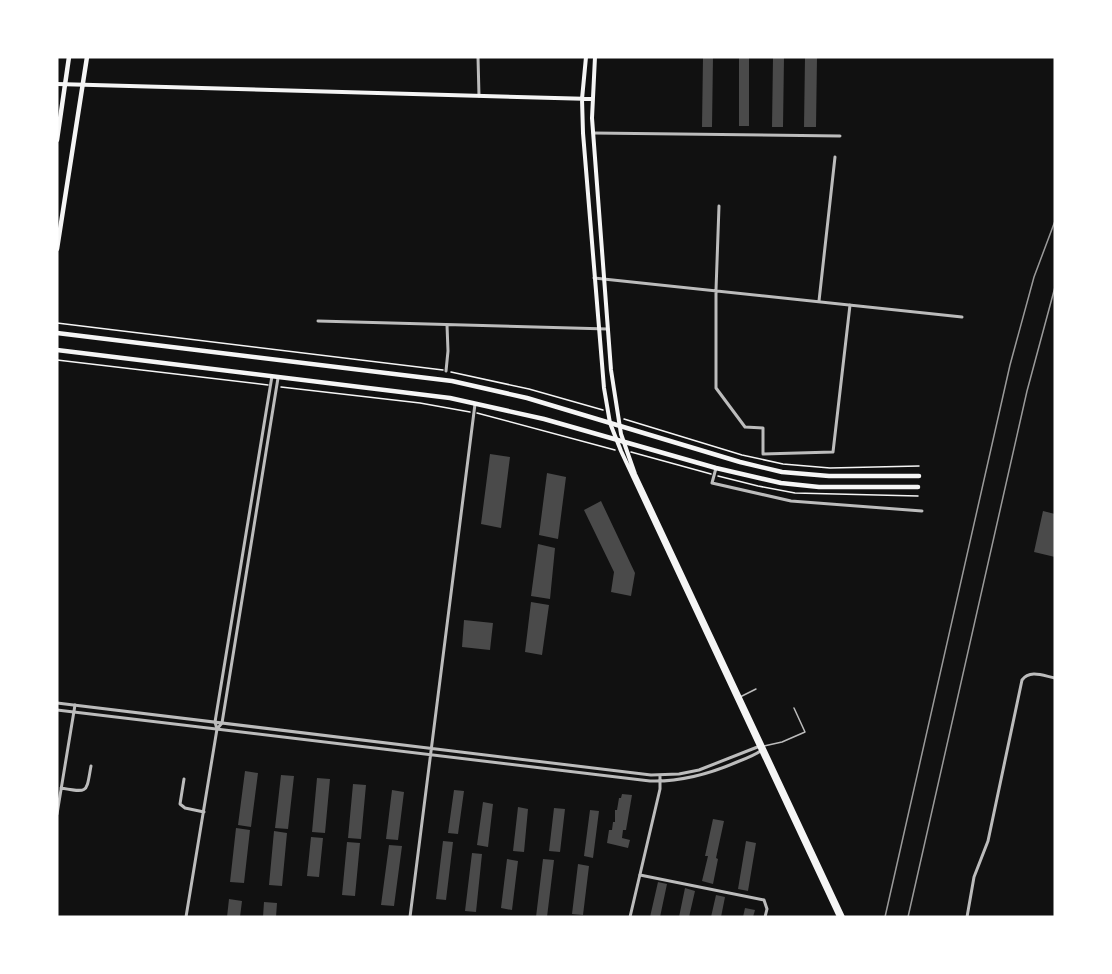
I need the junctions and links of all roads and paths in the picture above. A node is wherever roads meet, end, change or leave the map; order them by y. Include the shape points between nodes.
1 (69, 57) edge
2 (87, 57) edge
3 (478, 57) edge
4 (586, 57) edge
5 (595, 57) edge
6 (57, 84) edge
7 (66, 84) junction
8 (84, 84) junction
9 (479, 96) junction
10 (582, 99) junction
11 (592, 99) junction
12 (593, 133) junction
13 (840, 136) dead end
14 (57, 140) edge
15 (836, 157) dead end
16 (719, 206) dead end
17 (57, 249) edge
18 (594, 278) junction
19 (603, 278) junction
20 (716, 290) junction
21 (819, 302) junction
22 (850, 305) junction
23 (962, 317) dead end
24 (318, 321) dead end
25 (57, 323) edge
26 (447, 325) junction
27 (598, 329) junction
28 (608, 329) junction
29 (57, 333) edge
30 (57, 350) edge
31 (57, 360) edge
32 (446, 371) junction
33 (275, 376) junction
34 (270, 385) junction
35 (277, 386) junction
36 (475, 403) junction
37 (591, 406) dead end
38 (474, 412) junction
39 (610, 423) junction
40 (620, 426) junction
41 (616, 439) junction
42 (623, 441) junction
43 (613, 450) dead end
44 (716, 468) junction
45 (919, 476) dead end
46 (918, 488) dead end
47 (922, 511) dead end
48 (1055, 678) edge
49 (756, 689) dead end
50 (738, 698) junction
51 (57, 703) edge
52 (75, 705) junction
53 (794, 708) dead end
54 (57, 710) edge
55 (74, 712) junction
56 (215, 722) junction
57 (222, 723) junction
58 (217, 729) junction
59 (432, 748) junction
60 (761, 748) junction
61 (431, 754) junction
62 (91, 766) dead end
63 (660, 775) junction
64 (184, 779) dead end
65 (660, 781) junction
66 (61, 788) junction
67 (204, 812) junction
68 (57, 813) edge
69 (640, 875) junction
70 (186, 917) edge
71 (410, 917) edge
72 (630, 917) edge
73 (765, 917) edge
74 (841, 917) edge
75 (967, 917) edge

1 - 7 main road
2 - 8 main road
3 - 9 street
4 - 10 main road
5 - 11 main road
6 - 7 main road
7 - 8 main road
7 - 14 main road
8 - 9 main road
8 - 17 main road
9 - 10 main road
10 - 11 main road
10 - 18 main road
11 - 12 main road
12 - 13 street
12 - 19 main road
15 - 21 street
16 - 20 street
18 - 19 street
18 - 27 main road
19 - 20 street
19 - 28 main road
20 - 21 street
20 - 22 street via 716,388 745,427 763,428 764,454 833,452
21 - 22 street
22 - 23 street
24 - 26 street
25 - 32 path
26 - 27 street
26 - 32 street
27 - 28 street
27 - 39 main road
28 - 40 main road
29 - 39 main road via 452,381
30 - 33 main road
31 - 34 path
32 - 37 path
33 - 34 street
33 - 35 street
33 - 36 main road
34 - 56 street
35 - 38 path
35 - 57 street
36 - 38 street
36 - 41 main road
38 - 43 path
38 - 59 street
39 - 40 main road
39 - 41 main road
40 - 42 main road
40 - 45 main road via 782,472
41 - 42 main road
41 - 50 main road
42 - 44 main road
42 - 50 main road
44 - 46 main road via 799,486
44 - 47 street via 712,483 775,499
48 - 75 street via 1032,674 1022,680 988,841 974,877
49 - 50 lane
50 - 60 main road
51 - 52 street
52 - 55 street
52 - 56 street
53 - 60 lane via 805,732
54 - 55 street
55 - 58 street
55 - 66 street
56 - 57 street
56 - 58 street
57 - 58 street
57 - 59 street
58 - 61 street
58 - 67 street
59 - 61 street
59 - 63 street
60 - 63 street via 699,770
60 - 65 street via 701,776
60 - 74 main road
61 - 65 street
61 - 71 street
62 - 66 street via 85,790
63 - 65 street
64 - 67 street via 180,804
65 - 69 street
66 - 68 street
67 - 70 street
69 - 72 street
69 - 73 street via 764,900

